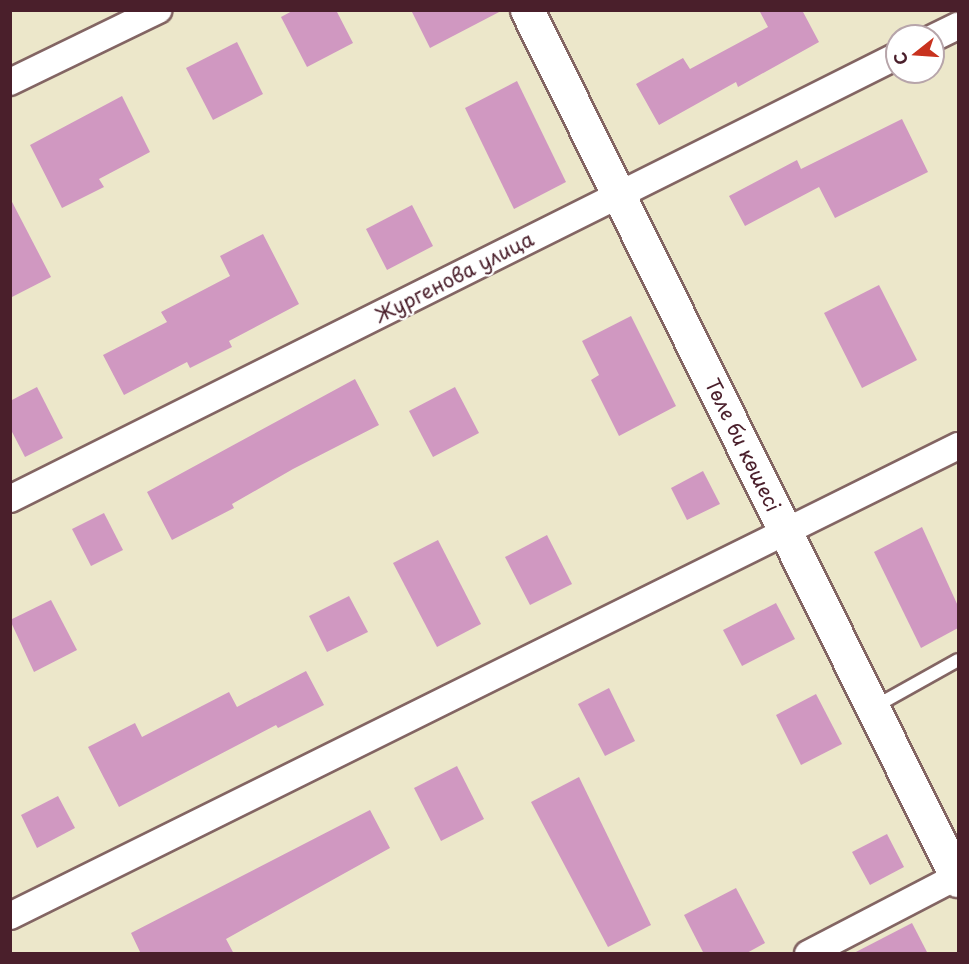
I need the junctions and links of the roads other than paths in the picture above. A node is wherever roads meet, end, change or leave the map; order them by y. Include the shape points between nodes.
1 (158, 10) edge
2 (527, 10) edge
3 (885, 62) edge
4 (10, 82) edge
5 (619, 194) junction
6 (958, 446) edge
7 (10, 499) edge
8 (787, 533) junction
9 (958, 660) edge
10 (873, 707) junction
11 (958, 878) edge
12 (10, 916) edge
13 (808, 954) edge

1 - 4 street
2 - 5 street, Төле би көшесі
3 - 5 street, Жургенова улица
5 - 7 street, Жургенова улица
5 - 8 street, Төле би көшесі
6 - 8 street
8 - 10 street, Төле би көшесі
8 - 12 street
9 - 10 lane
10 - 11 street, Төле би көшесі
11 - 13 street

